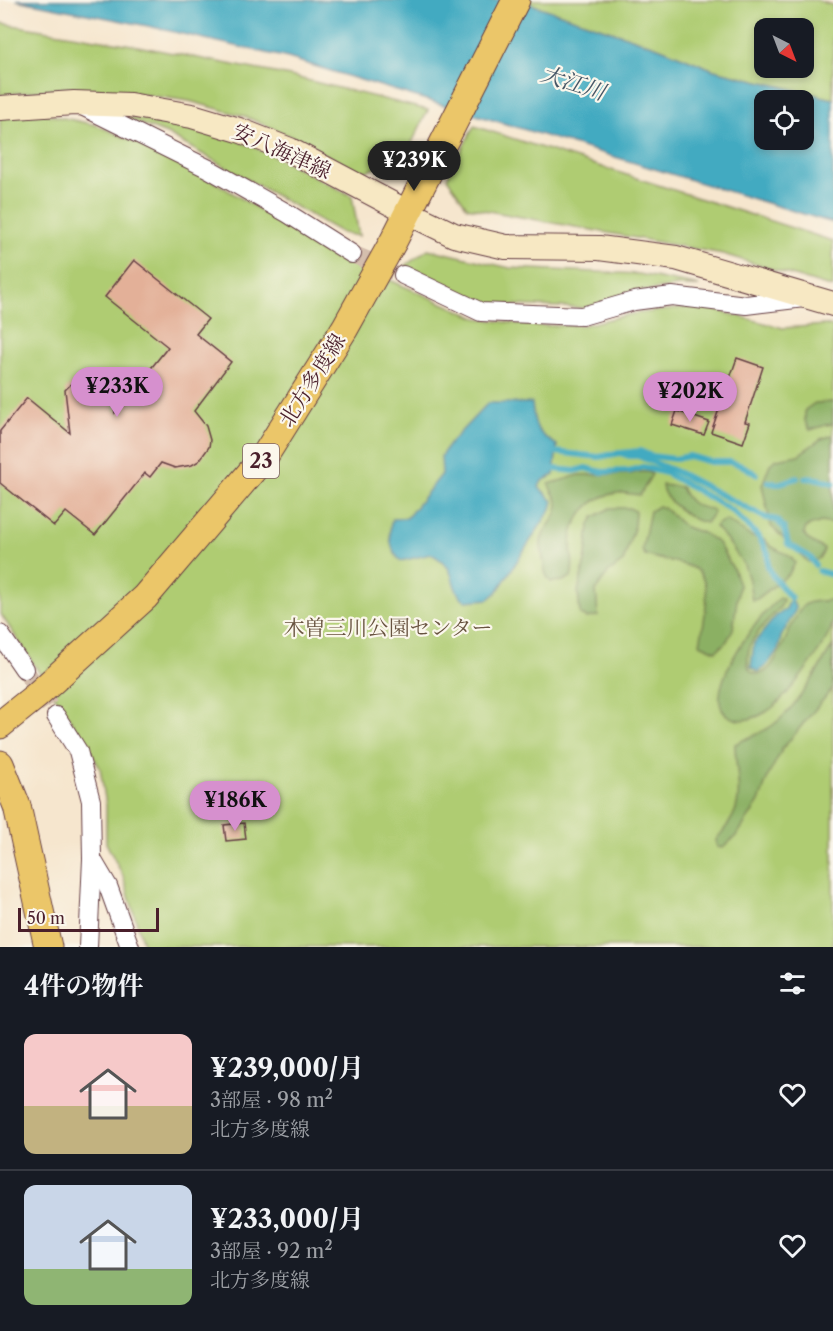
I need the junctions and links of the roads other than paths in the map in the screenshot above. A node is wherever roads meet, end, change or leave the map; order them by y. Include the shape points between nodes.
1 (516, 0) edge
2 (74, 103) junction
3 (0, 108) edge
4 (409, 213) junction
5 (352, 254) tunnel mouth
6 (403, 275) tunnel mouth
7 (822, 301) edge
8 (0, 634) edge
9 (24, 669) tunnel mouth
10 (56, 716) tunnel mouth
11 (0, 725) edge
12 (0, 764) edge
13 (92, 859) junction
14 (48, 947) edge
15 (88, 947) edge
16 (129, 947) edge

1 - 4 main road, 北方多度線 / 23
2 - 3 main road, 安八海津線
2 - 4 main road, 安八海津線 via 130,105 192,116 238,130 290,150
2 - 5 street via 208,169
4 - 7 main road, 安八海津線 via 454,235 506,248 599,248 676,258
4 - 11 main road, 北方多度線 / 23 via 345,328 264,457 145,597
6 - 7 street via 481,312 582,316 634,301 672,296 746,305
8 - 9 street
10 - 13 street via 78,751 91,801
12 - 14 main road via 17,806
13 - 15 street
13 - 16 street via 108,886

